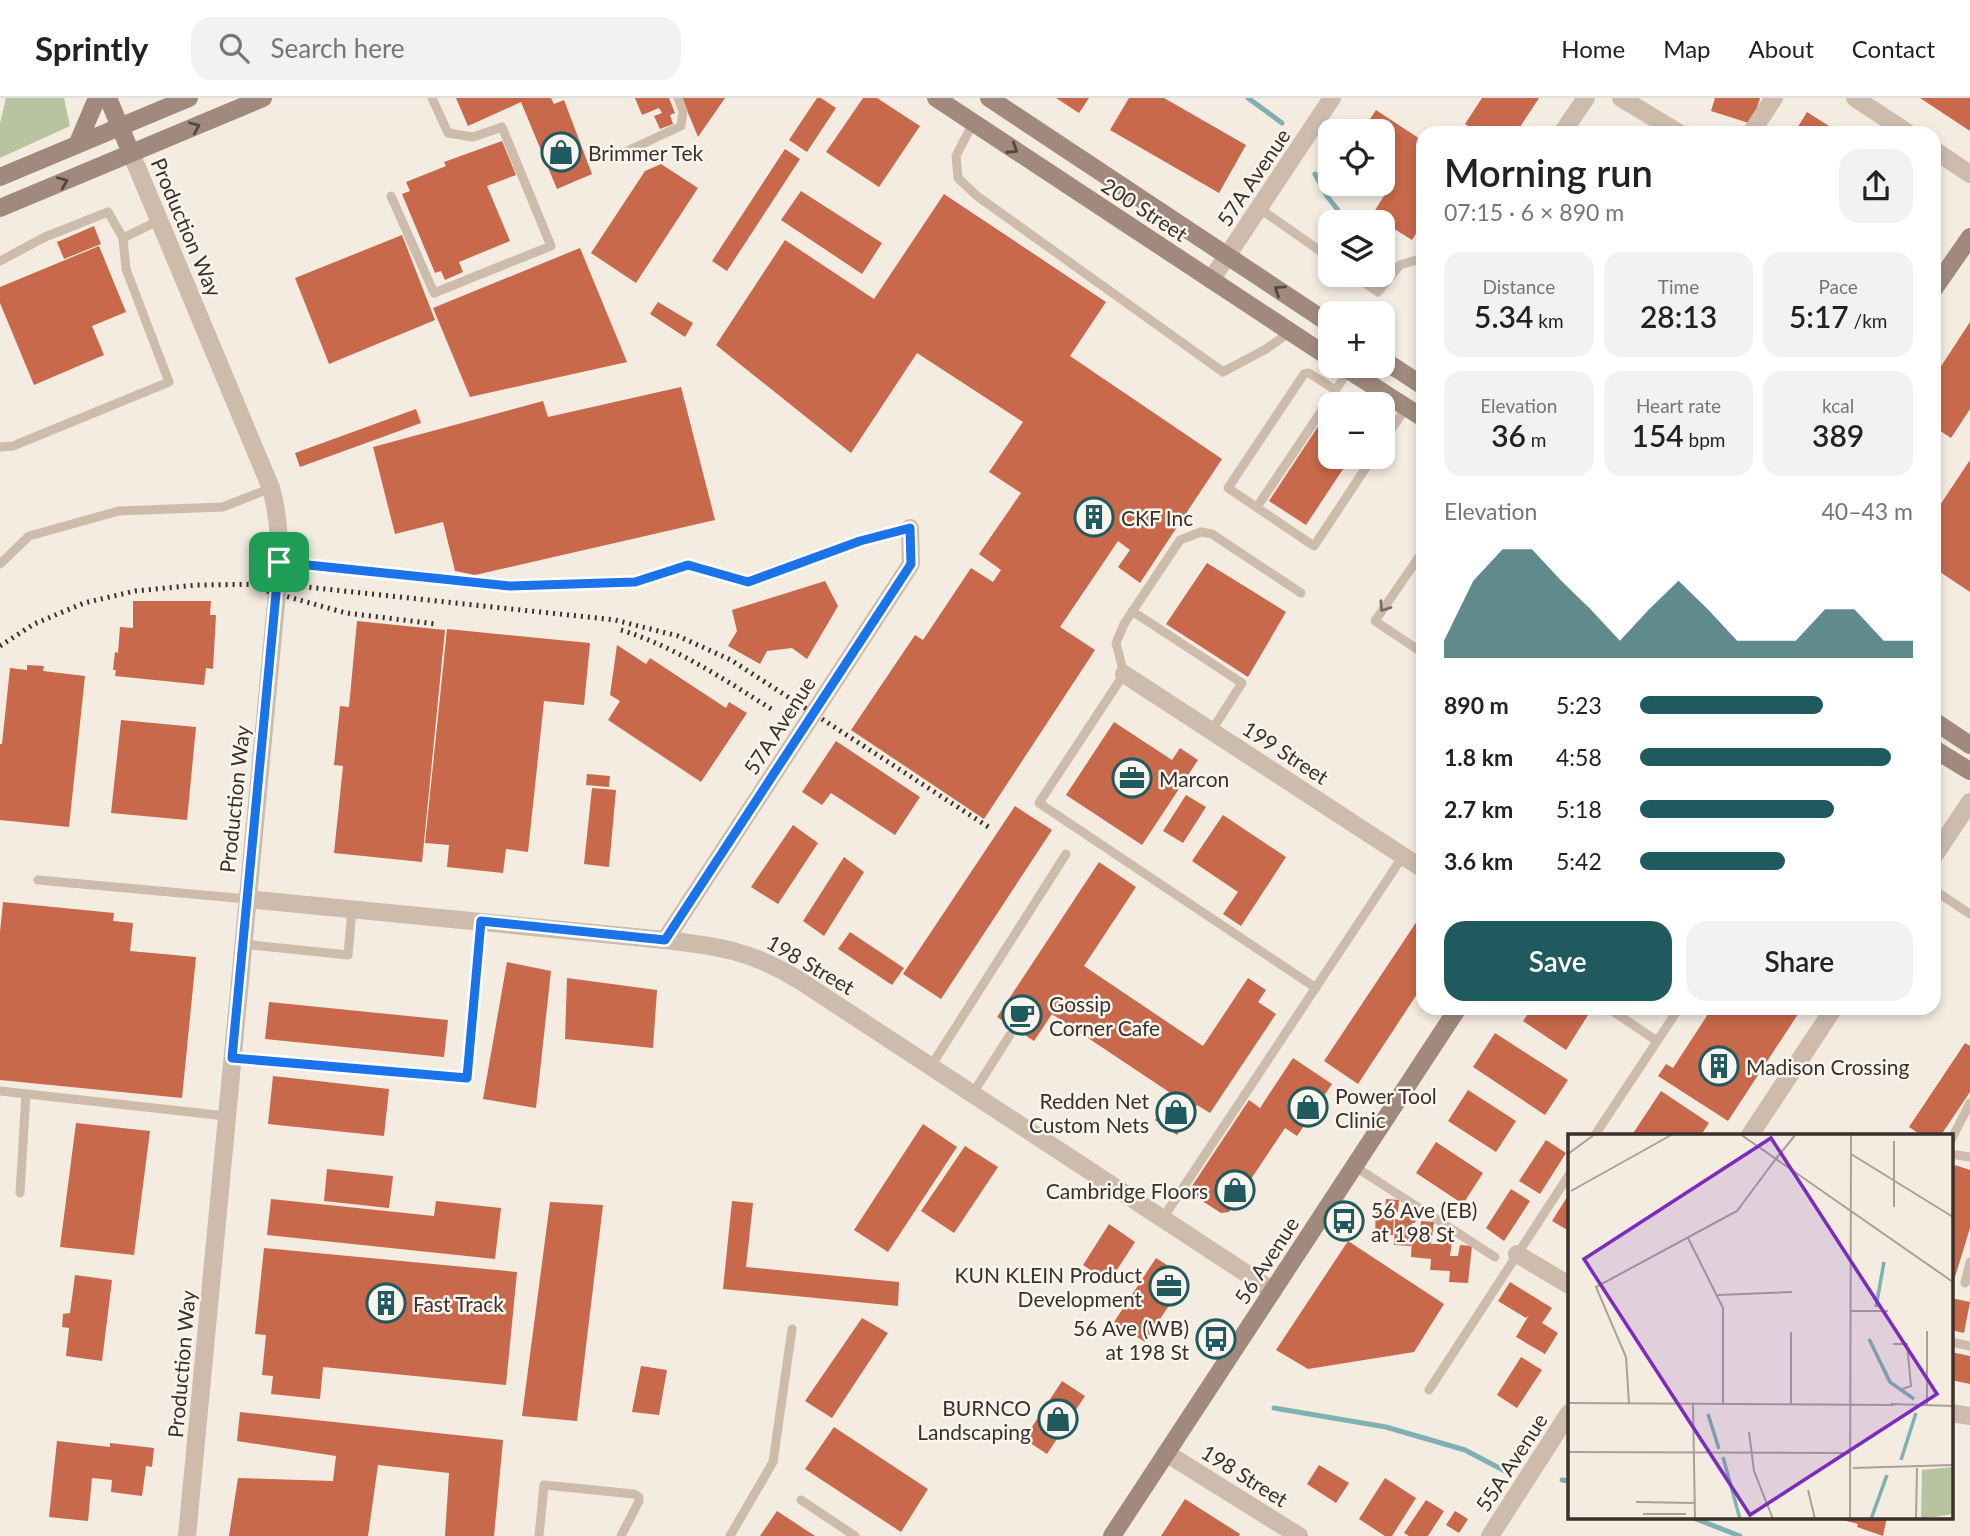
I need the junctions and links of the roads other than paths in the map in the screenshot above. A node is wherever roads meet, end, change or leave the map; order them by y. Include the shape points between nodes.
1 (97, 98) edge
2 (108, 98) edge
3 (189, 98) edge
4 (263, 98) edge
5 (432, 98) edge
6 (678, 98) edge
7 (936, 98) edge
8 (989, 98) edge
9 (1332, 98) edge
10 (1586, 98) edge
11 (1621, 98) edge
12 (1774, 98) edge
13 (1855, 98) edge
14 (973, 123) junction
15 (1567, 126) edge
16 (1667, 126) edge
17 (1756, 126) edge
18 (1897, 126) edge
19 (120, 127) junction
20 (77, 145) junction
21 (625, 152) dead end
22 (131, 153) junction
23 (1941, 155) edge
24 (1970, 174) edge
25 (0, 177) edge
26 (391, 196) dead end
27 (0, 208) edge
28 (1259, 208) junction
29 (160, 220) junction
30 (1970, 237) edge
31 (123, 238) junction
32 (1318, 250) edge
33 (1228, 256) junction
34 (1416, 260) edge
35 (0, 261) edge
36 (1395, 272) edge
37 (1941, 279) edge
38 (1211, 280) junction
39 (1318, 316) edge
40 (1290, 332) junction
41 (1318, 350) edge
42 (1395, 368) edge
43 (1340, 378) edge
44 (1360, 378) edge
45 (1416, 381) edge
46 (1335, 390) joint
47 (1406, 408) junction
48 (1416, 414) edge
49 (1318, 419) edge
50 (1395, 424) edge
51 (0, 447) edge
52 (1365, 469) edge
53 (271, 488) junction
54 (1257, 507) junction
55 (910, 528) joint
56 (1416, 561) edge
57 (279, 562) junction
58 (0, 564) edge
59 (1301, 593) dead end
60 (1132, 611) junction
61 (1416, 648) edge
62 (1124, 674) junction
63 (1941, 726) edge
64 (1212, 730) junction
65 (1970, 746) edge
66 (1941, 753) edge
67 (1970, 771) edge
68 (1970, 802) edge
69 (1941, 846) edge
70 (1066, 854) dead end
71 (1403, 856) junction
72 (1416, 864) edge
73 (38, 880) dead end
74 (1941, 895) edge
75 (247, 899) junction
76 (352, 909) junction
77 (1970, 914) edge
78 (481, 921) junction
79 (665, 940) junction
80 (243, 944) junction
81 (1315, 988) junction
82 (1453, 1015) edge
83 (1618, 1015) edge
84 (1674, 1015) edge
85 (1829, 1015) edge
86 (1010, 1035) dead end
87 (1657, 1041) junction
88 (232, 1058) junction
89 (931, 1066) junction
90 (0, 1091) edge
91 (973, 1093) junction
92 (26, 1094) junction
93 (1970, 1103) edge
94 (226, 1116) junction
95 (1596, 1134) edge
96 (1751, 1134) edge
97 (1952, 1138) edge
98 (1952, 1154) edge
99 (1970, 1157) edge
100 (1354, 1166) junction
101 (1568, 1177) edge
102 (20, 1193) dead end
103 (1163, 1218) junction
104 (1517, 1254) junction
105 (1496, 1257) dead end
106 (1970, 1262) edge
107 (1965, 1283) dead end
108 (1568, 1284) edge
109 (1273, 1291) junction
110 (792, 1329) dead end
111 (1952, 1342) edge
112 (1970, 1346) edge
113 (1429, 1390) dead end
114 (1952, 1413) edge
115 (1568, 1415) edge
116 (1970, 1416) edge
117 (1166, 1453) junction
118 (801, 1500) dead end
119 (187, 1536) edge
120 (539, 1536) edge
121 (621, 1536) edge
122 (730, 1536) edge
123 (855, 1536) edge
124 (1112, 1536) edge
125 (1298, 1536) edge
126 (1490, 1536) edge

1 - 20 main road
2 - 19 main road, Production Way
3 - 19 main road
22 -> 4 main road
5 - 26 lane via 449,133 473,137 502,127 551,246 434,293
6 - 21 lane via 684,119 681,126
7 - 14 main road, 200 Street
8 - 33 main road, 200 Street
9 - 28 street, 57A Avenue
10 - 15 street
11 - 16 street
12 - 17 street
13 - 18 street
14 -> 38 main road, 200 Street
14 - 40 lane via 956,156 958,178 1223,372
19 - 20 main road
19 - 22 main road, Production Way
20 - 25 main road
27 -> 22 main road
22 - 29 street, Production Way
23 - 24 street
28 - 32 lane
28 - 33 street, 57A Avenue
29 - 31 lane
29 - 53 street, Production Way
30 - 37 main road
31 - 35 lane via 108,212
31 - 51 lane via 126,269 169,382 13,446
33 - 38 street, 57A Avenue
39 -> 33 main road, 200 Street
34 - 36 lane
38 - 40 main road, 200 Street
40 - 41 main road, 200 Street
42 - 45 main road
43 - 46 lane
44 - 47 main road
46 - 54 lane via 1309,373 1296,385 1228,488
47 - 48 main road
47 - 50 lane
49 - 54 lane
52 - 54 lane via 1314,546
53 - 57 street, Production Way via 278,511
53 - 58 lane via 223,508 119,511 29,536
55 - 57 lane via 748,582 688,565 635,582 510,586
55 - 79 street, 57A Avenue via 911,564
56 -> 61 lane via 1375,621
57 - 75 street, Production Way
59 - 60 lane via 1212,534 1201,532 1180,540
60 - 62 lane via 1116,643
60 - 64 lane via 1242,683
62 - 64 street, 199 Street
62 - 81 lane via 1039,803
63 - 65 main road
64 - 71 street, 199 Street
66 - 67 main road
68 - 69 street
70 - 89 lane
71 - 72 street, 199 Street
71 - 81 lane
73 - 75 lane
74 - 77 lane
75 - 76 street, 198 Street
75 - 80 street, Production Way
76 - 78 street, 198 Street
76 - 80 lane via 348,955
78 - 79 street, 198 Street
78 - 88 lane via 467,1078
79 - 89 street, 198 Street via 716,946 762,959
80 - 88 street, Production Way
81 - 103 lane
82 - 100 main road, 56 Avenue
83 - 87 lane
84 - 87 lane
85 - 96 street
86 - 91 lane
87 - 95 lane
88 - 94 street, Production Way
89 - 91 street, 198 Street
90 - 92 lane
91 - 103 street, 198 Street
92 - 94 lane
92 - 102 lane
93 - 97 lane
94 - 119 street, Production Way
98 - 99 lane
100 - 105 lane
100 - 109 main road, 56 Avenue
101 - 104 lane
103 - 109 street, 198 Street
104 - 108 street
104 - 113 lane
106 - 107 lane
109 - 117 main road, 56 Avenue
110 - 122 lane via 773,1462
111 - 112 lane
114 - 116 street
115 - 126 street, 55A Avenue
117 - 124 main road, 56 Avenue
117 - 125 street, 198 Street
118 - 123 lane
120 - 121 lane via 544,1485 639,1497

